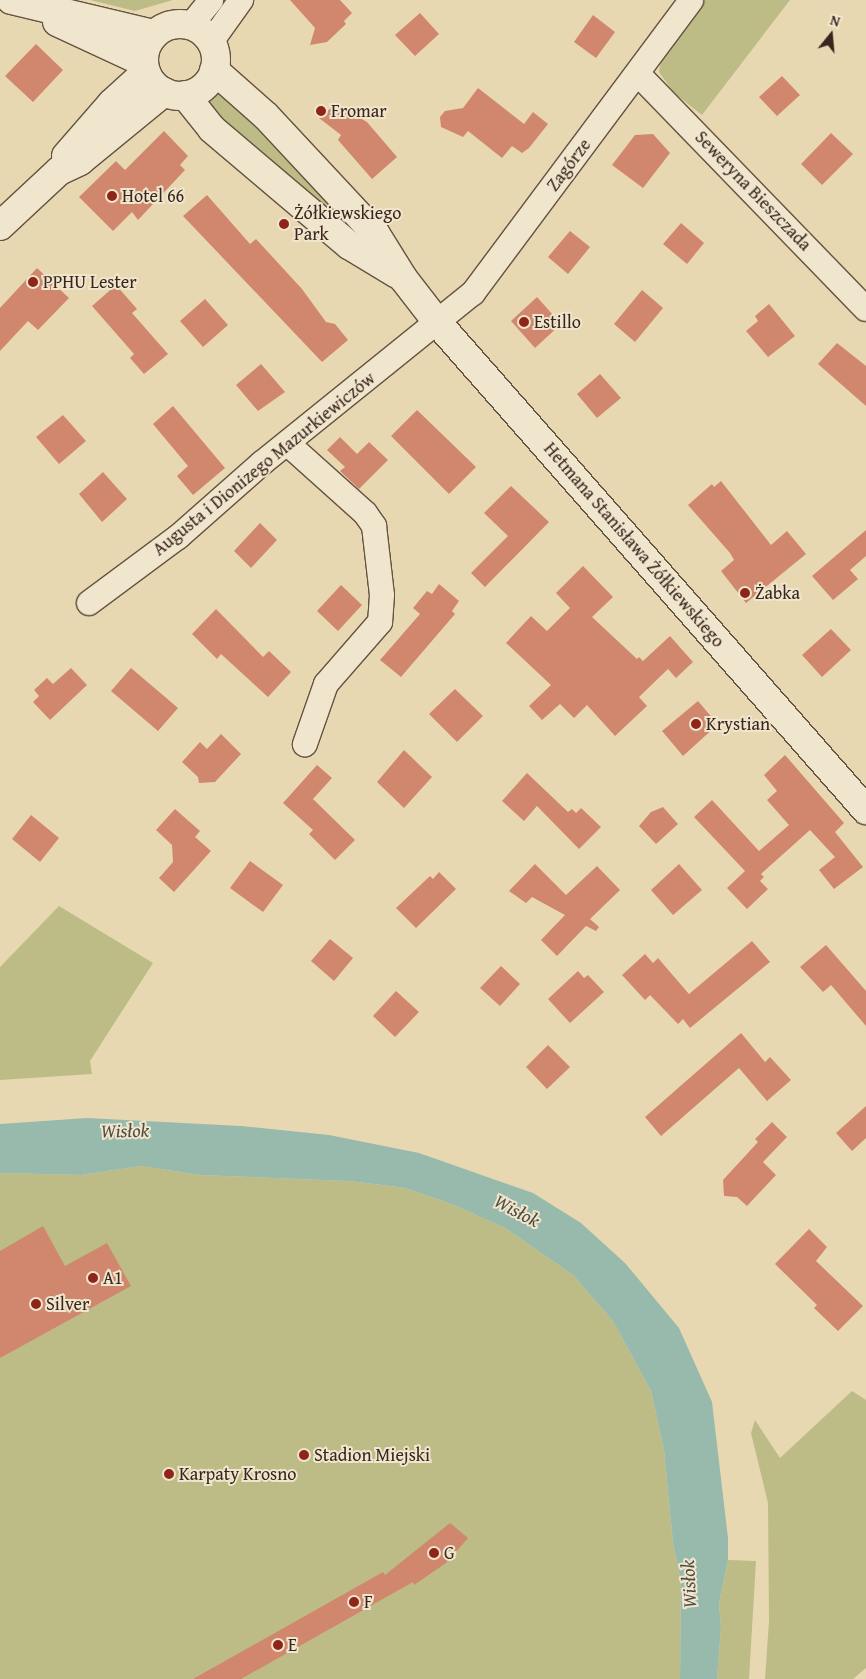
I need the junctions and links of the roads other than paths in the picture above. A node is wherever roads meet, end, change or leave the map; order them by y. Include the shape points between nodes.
1 (211, 0) edge
2 (241, 0) edge
3 (691, 0) edge
4 (16, 1) edge
5 (154, 34) junction
6 (201, 34) junction
7 (101, 44) junction
8 (144, 67) junction
9 (214, 70) junction
10 (638, 74) junction
11 (174, 94) junction
12 (112, 103) junction
13 (59, 171) junction
14 (0, 226) edge
15 (403, 278) junction
16 (866, 309) edge
17 (437, 322) junction
18 (288, 444) junction
19 (89, 603) dead end
20 (306, 744) dead end
21 (866, 810) edge

1 - 6 street
2 - 6 street
3 - 10 street, Zagórze
4 - 5 street
4 - 7 street
5 - 6 street via 165,26 178,23
5 - 8 street via 148,42
6 - 9 street via 216,56
7 - 8 street
7 - 12 street via 111,61 114,77 116,91
8 - 11 street
8 - 12 street
9 - 11 street via 203,87
9 - 15 street, Hetmana Stanisława Żółkiewskiego via 266,116 369,226
10 - 16 street, Seweryna Bieszczada
10 - 17 street, Zagórze via 472,293
11 - 13 street via 80,161
11 - 15 street, Hetmana Stanisława Żółkiewskiego via 349,245
12 - 13 street via 67,153
13 - 14 street
15 - 17 street, Hetmana Stanisława Żółkiewskiego
17 - 18 street, Augusta i Dionizego Mazurkiewiczów
17 - 21 street, Hetmana Stanisława Żółkiewskiego
18 - 19 street, Augusta i Dionizego Mazurkiewiczów via 178,538
18 - 20 street via 365,513 374,526 382,595 380,622 326,684

